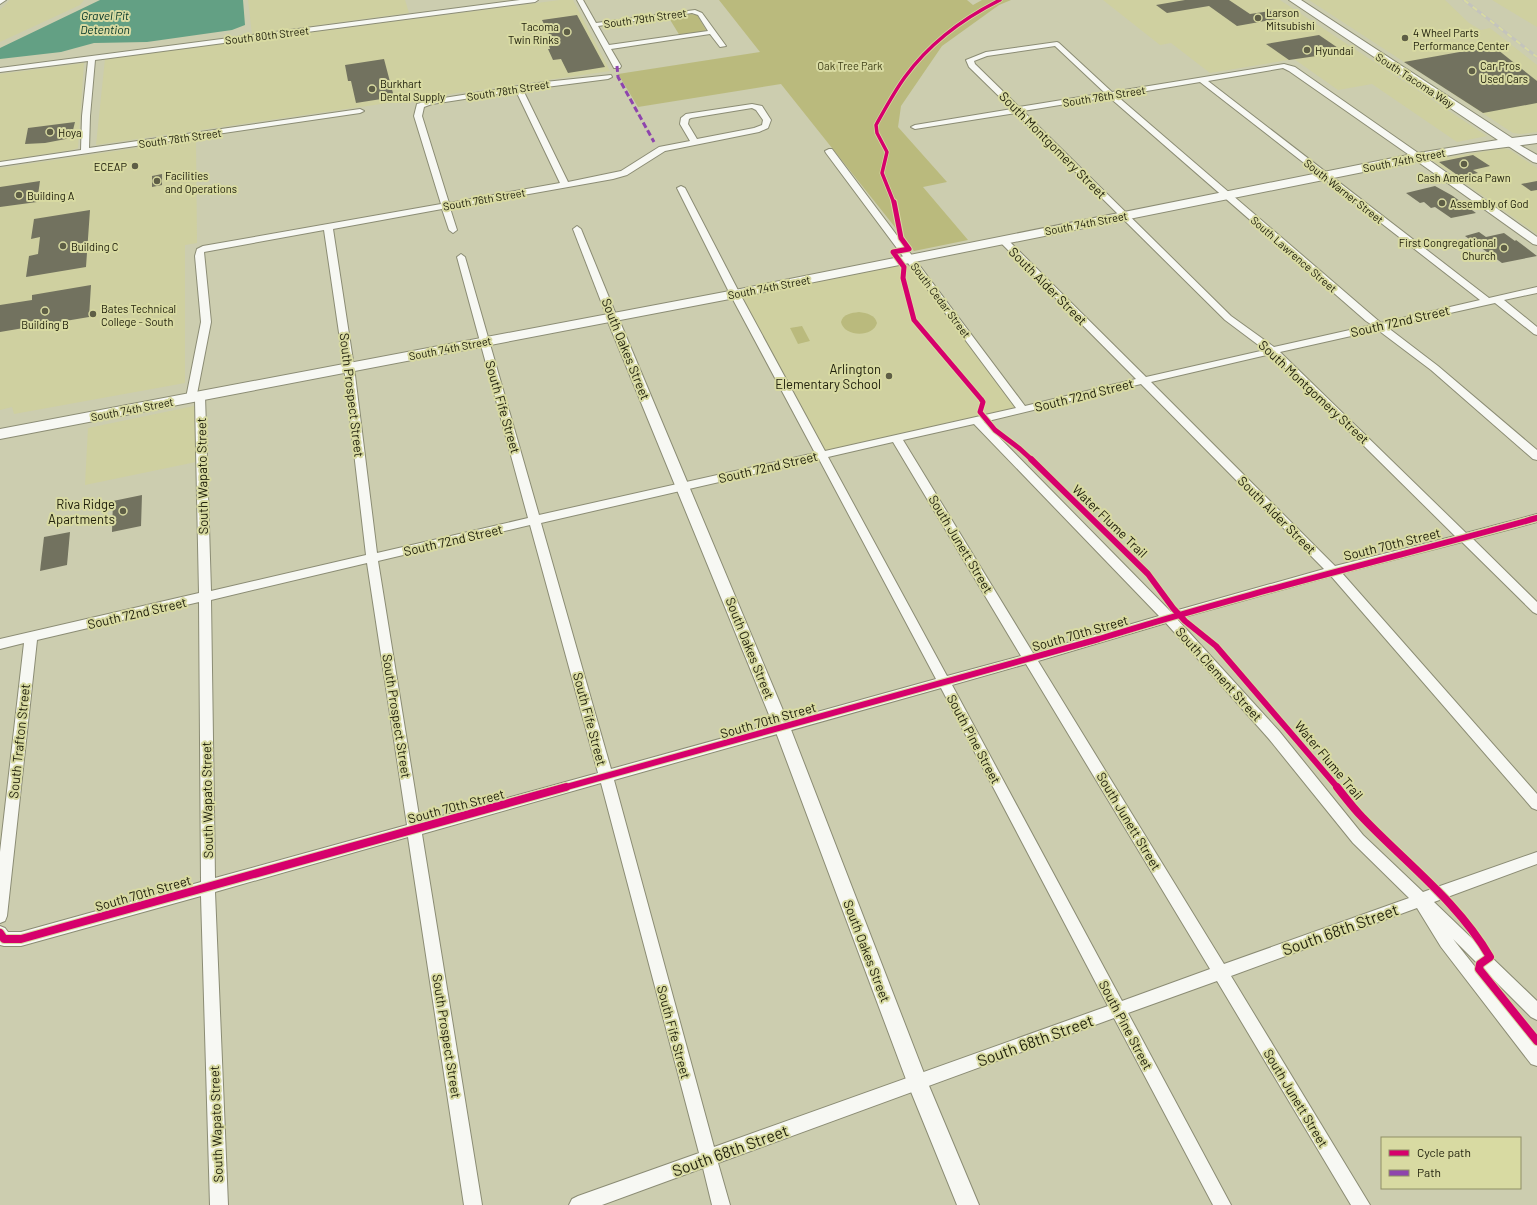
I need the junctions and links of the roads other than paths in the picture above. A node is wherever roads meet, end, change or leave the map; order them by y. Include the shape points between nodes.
1 (535, 0) edge
2 (580, 0) edge
3 (1294, 0) edge
4 (593, 25) junction
5 (712, 32) junction
6 (1056, 44) joint
7 (722, 46) dead end
8 (606, 48) junction
9 (92, 58) junction
10 (617, 66) dead end
11 (0, 70) edge
12 (608, 77) dead end
13 (1202, 80) junction
14 (520, 89) junction
15 (1110, 94) junction
16 (1017, 109) junction
17 (360, 111) dead end
18 (915, 126) dead end
19 (1537, 139) edge
20 (695, 142) junction
21 (1509, 142) junction
22 (829, 151) dead end
23 (85, 152) junction
24 (1418, 157) junction
25 (1537, 160) edge
26 (0, 164) edge
27 (1324, 176) junction
28 (565, 185) junction
29 (681, 188) dead end
30 (1226, 195) junction
31 (446, 206) junction
32 (1125, 215) junction
33 (328, 226) junction
34 (577, 228) dead end
35 (453, 230) dead end
36 (1003, 240) junction
37 (1537, 242) edge
38 (200, 251) joint
39 (461, 257) dead end
40 (910, 259) junction
41 (1537, 290) edge
42 (735, 294) junction
43 (1492, 300) junction
44 (612, 317) junction
45 (1379, 326) junction
46 (1537, 332) edge
47 (485, 341) junction
48 (1273, 351) junction
49 (349, 367) junction
50 (1142, 381) junction
51 (196, 397) junction
52 (1024, 410) junction
53 (976, 420) junction
54 (0, 434) edge
55 (896, 438) junction
56 (822, 455) junction
57 (1537, 456) edge
58 (683, 486) junction
59 (1537, 518) edge
60 (535, 521) junction
61 (1465, 537) junction
62 (372, 559) junction
63 (1333, 571) junction
64 (205, 597) junction
65 (1537, 609) edge
66 (1169, 618) junction
67 (30, 637) junction
68 (0, 644) edge
69 (1030, 658) junction
70 (944, 682) junction
71 (782, 727) junction
72 (606, 776) junction
73 (1537, 804) edge
74 (415, 829) junction
75 (1537, 858) edge
76 (208, 887) junction
77 (1421, 900) junction
78 (0, 916) edge
79 (2, 936) edge
80 (1220, 972) junction
81 (1118, 1010) junction
82 (1537, 1012) edge
83 (1537, 1058) edge
84 (917, 1082) junction
85 (708, 1158) junction
86 (219, 1205) edge
87 (473, 1205) edge
88 (578, 1205) edge
89 (721, 1205) edge
90 (968, 1205) edge
91 (1222, 1205) edge
92 (1361, 1205) edge

1 - 9 street, South 80th Street
2 - 4 street
3 - 21 main road, South Tacoma Way
4 - 5 street, South 79th Street via 689,11 700,14
4 - 8 street
5 - 7 street
5 - 8 street
6 - 15 street, South Lawrence Street
6 - 16 street, South Montgomery Street via 986,54 970,60 972,65
8 - 10 street
9 - 11 street, South 80th Street
9 - 23 street
12 - 14 street, South 78th Street
13 - 15 street, South 76th Street
13 - 24 street, South 76th Street via 1284,66 1292,69
13 - 27 street, South Warner Street
14 - 28 street
14 - 31 street, South 78th Street via 426,103 419,107 418,116
15 - 16 street, South 76th Street
15 - 30 street, South Lawrence Street
16 - 18 street, South 76th Street
16 - 32 street, South Montgomery Street
17 - 23 street, South 78th Street
19 - 21 main road, South 74th Street
20 - 20 street, South 76th Street via 684,124 685,118 752,106 759,108 767,120 762,128
20 - 28 street, South 76th Street via 662,149 624,173
21 - 24 main road, South 74th Street
21 - 25 main road, South Tacoma Way
22 - 40 street, South Cedar Street
23 - 26 street, South 78th Street
24 - 27 main road, South 74th Street
24 - 37 street
27 - 30 main road, South 74th Street
27 - 43 street, South Warner Street
28 - 31 street, South 76th Street
29 - 42 street, South Pine Street
30 - 32 main road, South 74th Street
30 - 45 street, South Lawrence Street
31 - 33 street, South 76th Street
31 - 35 street
32 - 36 main road, South 74th Street
32 - 48 street, South Montgomery Street via 1228,318
33 - 38 street, South 76th Street via 212,246
33 - 49 street, South Prospect Street
34 - 44 street, South Oakes Street
36 - 40 main road, South 74th Street
36 - 50 street, South Alder Street
38 - 51 street, South Wapato Street via 206,322
39 - 47 street, South Fife Street
40 - 42 main road, South 74th Street
40 - 52 street, South Cedar Street
41 - 43 street, South 72nd Street
42 - 44 main road, South 74th Street
42 - 56 street, South Pine Street
43 - 45 street, South 72nd Street
43 - 46 street, South Warner Street
44 - 47 main road, South 74th Street
44 - 58 street, South Oakes Street
45 - 48 street, South 72nd Street
45 - 57 street, South Lawrence Street via 1446,377
47 - 49 main road, South 74th Street
47 - 60 street, South Fife Street
48 - 50 street, South 72nd Street
48 - 61 street, South Montgomery Street
49 - 51 main road, South 74th Street
49 - 62 street, South Prospect Street
50 - 52 street, South 72nd Street
50 - 63 street, South Alder Street
51 - 54 main road, South 74th Street
51 - 64 street, South Wapato Street
52 - 53 street, South 72nd Street
53 - 55 street, South 72nd Street
53 - 66 street, South Clement Street
55 - 56 street, South 72nd Street
55 - 69 street, South Junett Street
56 - 58 street, South 72nd Street
56 - 70 street, South Pine Street
58 - 60 street, South 72nd Street
58 - 71 street, South Oakes Street
59 - 61 street, South 70th Street
60 - 62 street, South 72nd Street
60 - 72 street, South Fife Street
61 - 63 street, South 70th Street
61 - 65 street, South Montgomery Street
62 - 64 street, South 72nd Street
62 - 74 street, South Prospect Street
63 - 66 street, South 70th Street
63 - 73 street, South Alder Street
64 - 67 street, South 72nd Street
64 - 76 street, South Wapato Street
66 - 69 street, South 70th Street
66 - 77 street, South Clement Street via 1274,735 1358,839
67 - 68 street, South 72nd Street
67 - 78 street, South Trafton Street
69 - 70 street, South 70th Street
69 - 80 street, South Junett Street
70 - 71 street, South 70th Street
70 - 81 street, South Pine Street
71 - 72 street, South 70th Street
71 - 84 street, South Oakes Street
72 - 74 street, South 70th Street
72 - 85 street, South Fife Street
74 - 76 street, South 70th Street
74 - 87 street, South Prospect Street
75 - 77 street, South 68th Street
76 - 79 street, South 70th Street via 21,939
76 - 86 street, South Wapato Street
77 - 80 street, South 68th Street
77 - 82 street
77 - 83 street via 1446,942
80 - 81 street, South 68th Street
80 - 92 street, South Junett Street
81 - 84 street, South 68th Street
81 - 91 street, South Pine Street
84 - 85 street, South 68th Street
84 - 90 street, South Oakes Street
85 - 88 street, South 68th Street
85 - 89 street, South Fife Street

